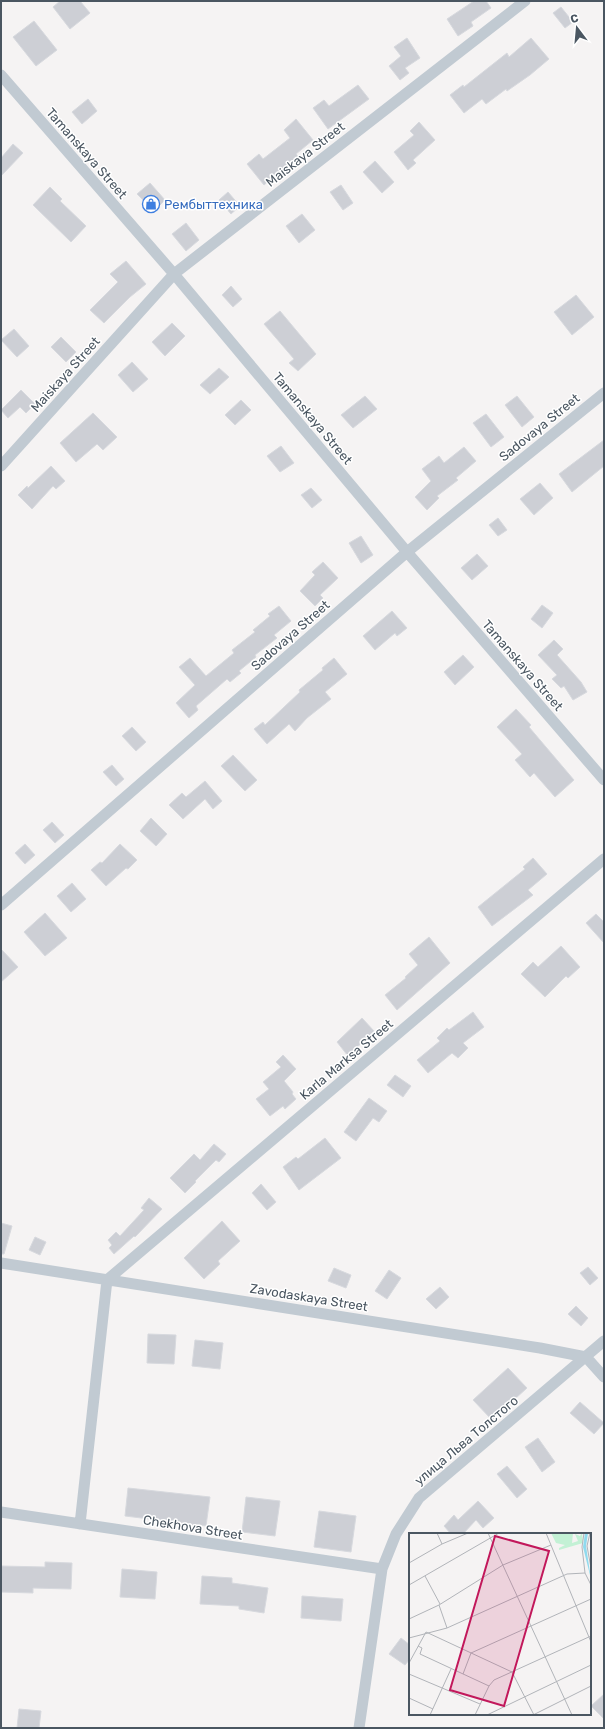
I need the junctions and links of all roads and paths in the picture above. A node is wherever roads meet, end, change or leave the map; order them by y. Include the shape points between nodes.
1 (525, 1) edge
2 (1, 75) edge
3 (174, 274) junction
4 (604, 393) edge
5 (1, 466) edge
6 (407, 552) junction
7 (604, 780) edge
8 (604, 859) edge
9 (1, 905) edge
10 (1, 1263) edge
11 (107, 1280) junction
12 (604, 1341) edge
13 (586, 1357) junction
14 (604, 1377) edge
15 (1, 1512) edge
16 (80, 1524) junction
17 (382, 1569) junction
18 (359, 1728) edge

1 - 3 street, Maiskaya Street
2 - 3 street, Tamanskaya Street
3 - 5 street, Maiskaya Street
3 - 6 street, Tamanskaya Street
4 - 6 street, Sadovaya Street
6 - 7 street, Tamanskaya Street
6 - 9 street, Sadovaya Street
8 - 11 street, Karla Marksa Street
10 - 11 street, Zavodaskaya Street
11 - 13 street, Zavodaskaya Street
11 - 16 street
12 - 13 street, улица Льва Толстого
13 - 14 street
13 - 17 street, улица Льва Толстого via 419,1498 396,1534
15 - 16 street, Chekhova Street
16 - 17 street, Chekhova Street
17 - 18 street, улица Льва Толстого

